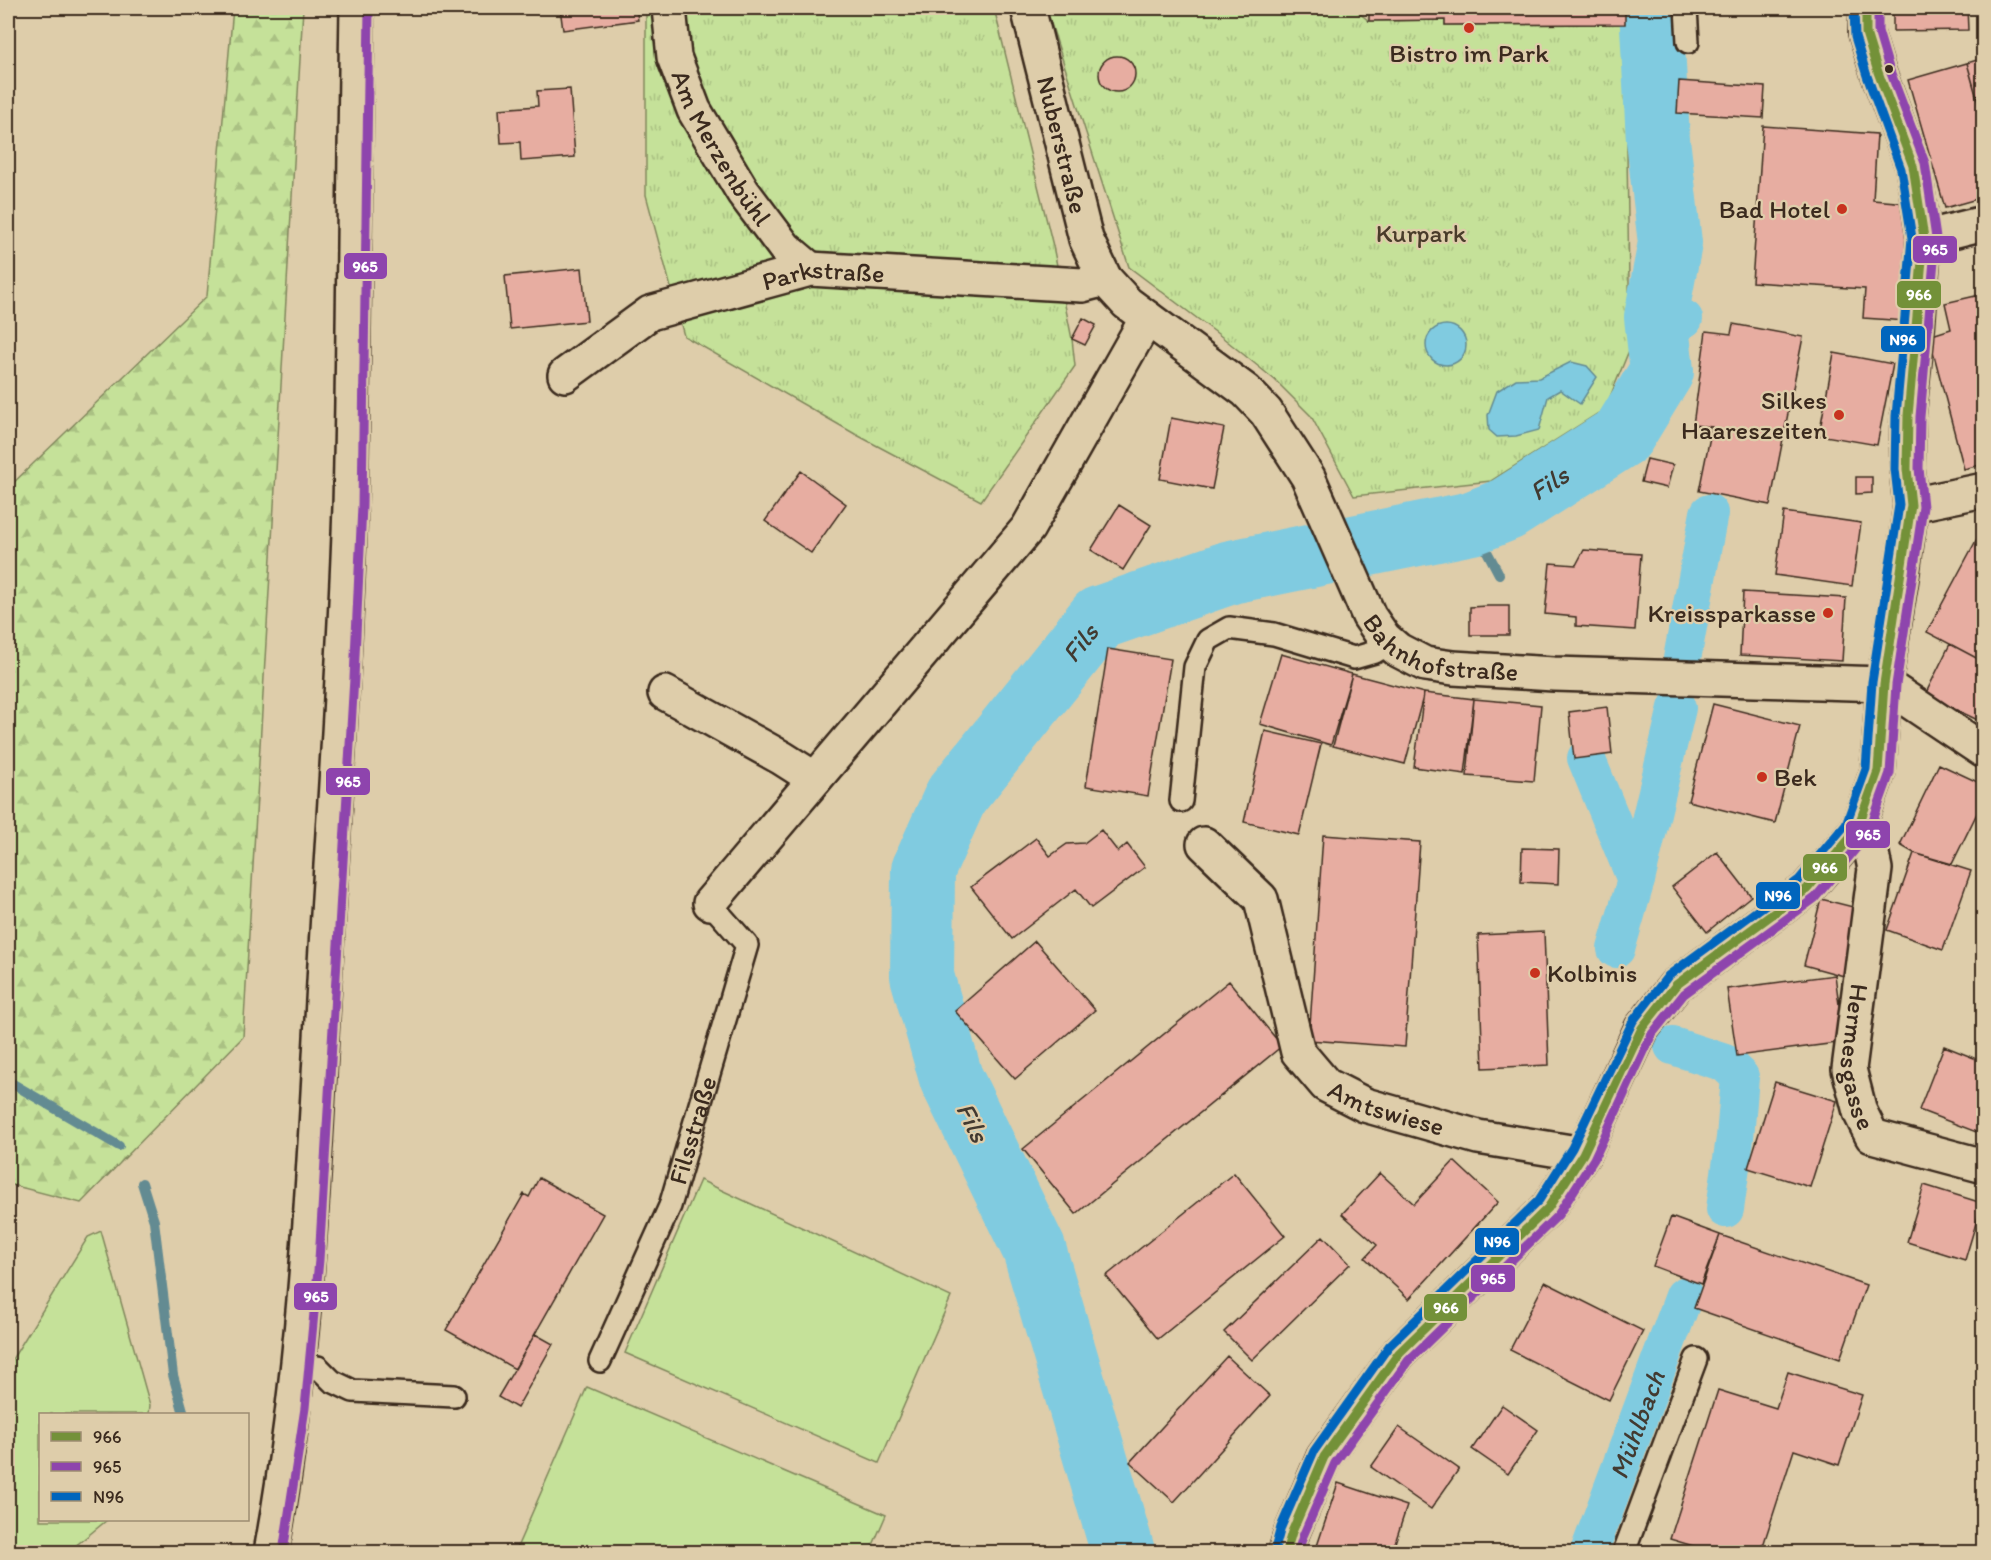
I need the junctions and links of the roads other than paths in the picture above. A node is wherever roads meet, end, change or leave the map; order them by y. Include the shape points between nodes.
1 (357, 8) edge
2 (669, 8) edge
3 (1028, 8) edge
4 (1686, 8) edge
5 (1866, 8) edge
6 (1688, 42) dead end
7 (1983, 223) edge
8 (1924, 238) junction
9 (810, 268) junction
10 (1105, 279) junction
11 (1147, 318) junction
12 (565, 375) dead end
13 (1983, 490) edge
14 (1911, 505) junction
15 (1390, 643) junction
16 (1884, 684) junction
17 (665, 693) dead end
18 (1983, 751) edge
19 (814, 779) junction
20 (1182, 801) dead end
21 (1857, 830) junction
22 (1204, 844) dead end
23 (710, 903) joint
24 (1583, 1154) junction
25 (1983, 1166) edge
26 (1696, 1359) dead end
27 (600, 1361) dead end
28 (309, 1362) junction
29 (454, 1396) dead end
30 (271, 1552) edge
31 (1286, 1552) edge
32 (1624, 1552) edge

1 - 28 street via 350,507 310,1237
2 - 9 street, Am Merzenbühl via 674,57 694,110 743,192 785,248
3 - 10 street, Nuberstraße via 1086,239
4 - 6 lane
5 - 8 street via 1866,33 1913,166
7 - 8 street
8 - 14 street via 1908,416
9 - 10 street, Parkstraße via 1082,285
9 - 12 street, Parkstraße via 650,313
10 - 11 street, Bahnhofstraße
11 - 15 street, Bahnhofstraße via 1245,391 1266,412 1308,477 1369,616
11 - 19 street via 1028,528
13 - 14 street
14 - 16 street
15 - 16 street, Bahnhofstraße via 1425,664 1453,668
15 - 20 lane via 1354,658 1274,634 1229,628 1208,639 1195,667
16 - 18 street
16 - 21 street via 1878,771
17 - 19 street
19 - 23 street
21 - 24 street via 1807,889 1676,984 1642,1028
21 - 25 street, Hermesgasse via 1871,849 1875,869 1849,1069 1860,1112 1872,1136
22 - 24 street, Amtswiese via 1261,899 1298,1052 1326,1085 1365,1105 1478,1137
23 - 27 lane, Filsstraße via 747,945 670,1206
24 - 31 street via 1548,1208 1399,1353 1324,1457
26 - 32 lane
28 - 29 lane via 332,1381 353,1391
28 - 30 street via 288,1443

